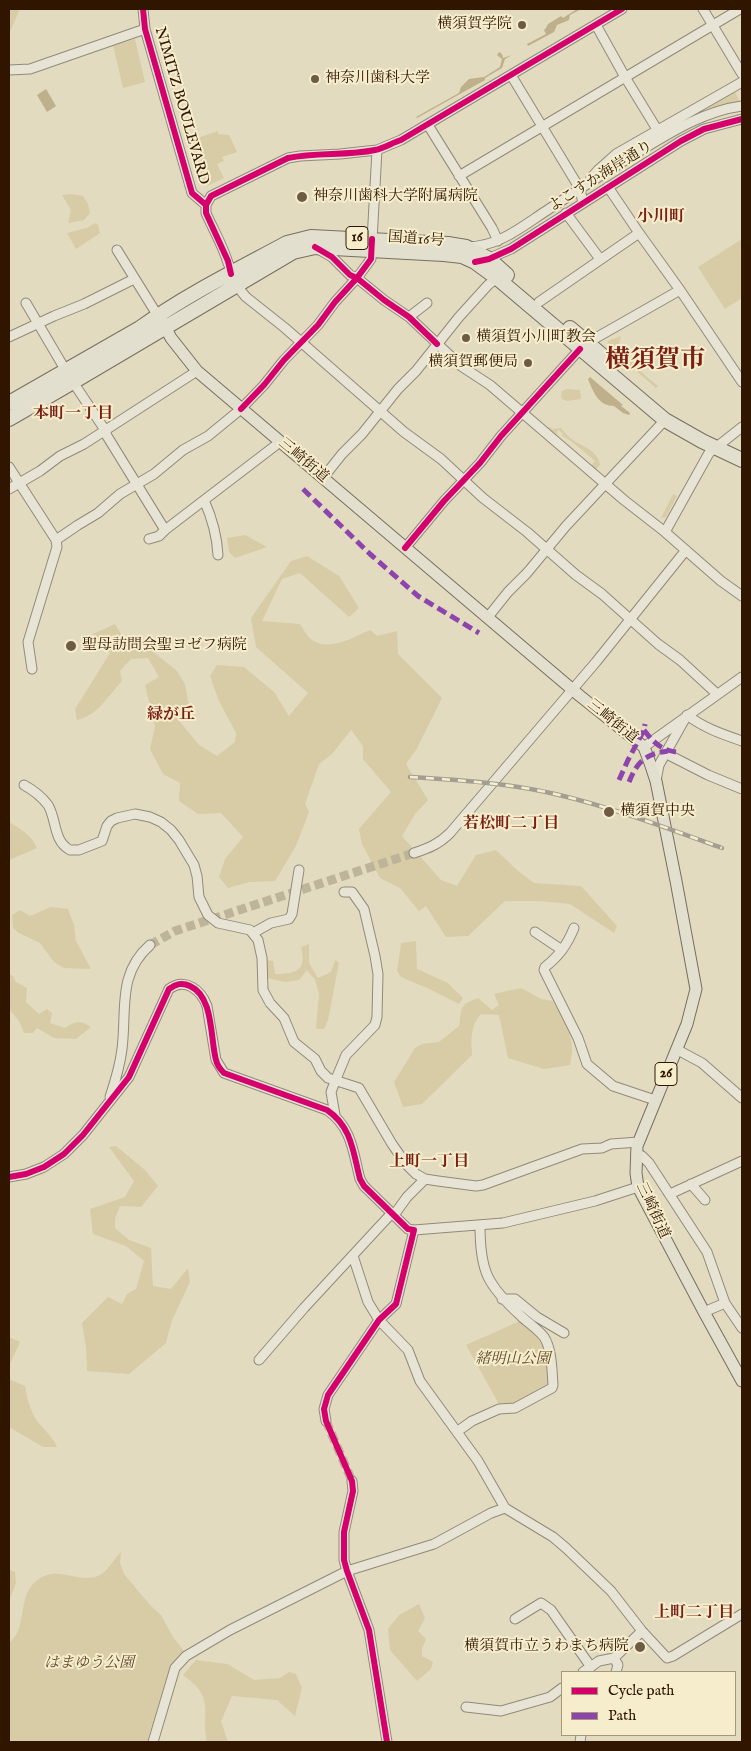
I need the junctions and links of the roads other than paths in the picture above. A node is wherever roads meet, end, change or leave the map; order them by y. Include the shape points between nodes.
1 (143, 9) edge
2 (622, 9) edge
3 (703, 9) edge
4 (740, 9) edge
5 (596, 25) junction
6 (713, 25) junction
7 (145, 29) junction
8 (9, 70) edge
9 (742, 74) edge
10 (511, 75) junction
11 (625, 77) junction
12 (742, 82) edge
13 (742, 106) edge
14 (742, 119) edge
15 (428, 124) junction
16 (542, 127) junction
17 (658, 131) junction
18 (378, 150) junction
19 (459, 176) junction
20 (583, 187) junction
21 (608, 187) junction
22 (583, 202) junction
23 (206, 205) junction
24 (566, 213) junction
25 (639, 233) junction
26 (498, 241) junction
27 (372, 244) junction
28 (315, 246) junction
29 (466, 247) junction
30 (117, 250) dead end
31 (600, 259) junction
32 (482, 260) junction
33 (357, 278) junction
34 (497, 278) junction
35 (134, 279) junction
36 (234, 279) junction
37 (680, 290) junction
38 (539, 302) junction
39 (26, 303) dead end
40 (427, 303) dead end
41 (409, 317) junction
42 (162, 321) junction
43 (38, 324) junction
44 (9, 338) edge
45 (301, 342) junction
46 (437, 344) junction
47 (584, 346) junction
48 (197, 371) junction
49 (70, 377) junction
50 (742, 382) edge
51 (9, 403) edge
52 (241, 409) junction
53 (382, 410) junction
54 (522, 414) junction
55 (9, 419) edge
56 (665, 420) junction
57 (742, 427) edge
58 (105, 430) junction
59 (280, 442) junction
60 (719, 445) junction
61 (742, 451) edge
62 (742, 460) edge
63 (9, 467) edge
64 (323, 478) junction
65 (464, 480) junction
66 (18, 483) junction
67 (606, 484) junction
68 (137, 485) junction
69 (9, 488) edge
70 (204, 500) junction
71 (165, 530) junction
72 (665, 532) junction
73 (149, 539) dead end
74 (56, 540) junction
75 (405, 548) junction
76 (547, 550) junction
77 (686, 550) junction
78 (218, 555) dead end
79 (742, 596) edge
80 (488, 617) junction
81 (630, 619) junction
82 (32, 669) dead end
83 (741, 679) edge
84 (573, 690) junction
85 (717, 694) junction
86 (687, 715) junction
87 (742, 741) edge
88 (644, 747) junction
89 (665, 753) junction
90 (656, 782) junction
91 (24, 784) dead end
92 (742, 789) edge
93 (414, 853) tunnel mouth
94 (299, 870) dead end
95 (344, 892) dead end
96 (574, 928) dead end
97 (534, 932) dead end
98 (253, 933) junction
99 (150, 945) tunnel mouth
100 (562, 950) junction
101 (676, 1049) junction
102 (336, 1079) junction
103 (742, 1098) edge
104 (656, 1100) junction
105 (107, 1105) junction
106 (335, 1115) junction
107 (637, 1147) junction
108 (742, 1161) edge
109 (9, 1177) edge
110 (425, 1178) junction
111 (690, 1184) junction
112 (638, 1187) junction
113 (670, 1194) junction
114 (705, 1200) dead end
115 (392, 1214) junction
116 (480, 1226) junction
117 (414, 1230) junction
118 (353, 1256) junction
119 (502, 1299) junction
120 (725, 1303) junction
121 (704, 1312) junction
122 (379, 1320) junction
123 (742, 1328) edge
124 (564, 1333) dead end
125 (259, 1360) dead end
126 (742, 1381) edge
127 (326, 1421) tunnel mouth
128 (458, 1432) junction
129 (352, 1481) tunnel mouth
130 (505, 1508) junction
131 (347, 1571) junction
132 (742, 1614) edge
133 (515, 1619) dead end
134 (642, 1631) junction
135 (614, 1658) junction
136 (587, 1669) edge
137 (616, 1671) edge
138 (561, 1689) edge
139 (466, 1707) dead end
140 (153, 1742) edge
141 (387, 1742) edge

1 - 7 street, NIMITZ BOULEVARD
2 - 5 street
3 - 6 street
4 - 6 street
5 - 10 street
5 - 11 street
6 - 9 street
6 - 11 street
7 - 8 street via 30,69
7 - 23 street, NIMITZ BOULEVARD via 192,193
10 - 15 street
10 - 16 street
11 - 16 street
11 - 17 street
12 - 17 street
13 - 20 street, よこすか海岸通り via 691,122
14 - 21 street, よこすか海岸通り via 704,129
15 - 18 street
15 - 19 street
16 - 19 street
16 - 20 street
17 - 20 street via 616,154
18 - 23 street via 282,160 211,196
18 - 27 street
19 - 26 street
20 - 22 street
20 - 26 street, よこすか海岸通り
21 - 22 street, よこすか海岸通り
21 - 25 street
22 - 24 street, よこすか海岸通り
23 - 36 street via 206,213
24 - 31 street
24 - 32 street, よこすか海岸通り via 511,249
25 - 31 street
25 - 37 street
26 - 29 street, よこすか海岸通り
27 - 28 highway, 国道16号 / 16
27 - 29 highway, 国道16号 / 16
27 - 32 highway, 国道16号 / 16
27 - 33 street via 371,259
27 - 36 highway, 国道16号 / 16 via 311,237 298,239
28 - 33 street
28 - 36 highway, 国道16号 / 16 via 293,252
29 - 32 highway, 国道16号 / 16
30 - 35 street
31 - 38 street
32 - 34 highway, 国道16号 / 16
32 - 38 highway, 国道16号 / 16
33 - 41 street
33 - 45 street
34 - 46 street
34 - 47 highway, 国道16号 / 16
35 - 42 street
35 - 43 street
36 - 42 highway, 国道16号 / 16
36 - 45 street via 241,292 256,307
37 - 47 street
37 - 50 street
38 - 47 highway, 国道16号 / 16
39 - 43 street
40 - 41 street
41 - 46 street
42 - 48 main road, 三崎街道
42 - 49 highway, 国道16号 / 16
43 - 44 street
43 - 49 street
45 - 52 street
45 - 53 street
46 - 53 street
46 - 54 street
47 - 54 street
47 - 56 highway, 国道16号 / 16
47 - 60 highway, 国道16号 / 16 via 669,412
48 - 52 main road, 三崎街道
48 - 58 street
49 - 51 highway, 国道16号 / 16
49 - 55 highway, 国道16号 / 16
49 - 58 street
52 - 59 main road, 三崎街道
52 - 68 street
53 - 64 street
53 - 65 street
54 - 65 street
54 - 67 street
56 - 60 highway, 国道16号 / 16
56 - 67 street
57 - 60 street
58 - 66 street
58 - 68 street
59 - 64 main road, 三崎街道
59 - 70 street
60 - 61 highway, 国道16号 / 16
60 - 62 highway, 国道16号 / 16
60 - 72 street via 709,452
63 - 66 street
64 - 75 main road, 三崎街道
65 - 75 street
65 - 76 street
66 - 69 street
66 - 74 street
67 - 72 street
67 - 76 street
68 - 71 street
68 - 74 street
70 - 71 street
70 - 78 street via 212,518
71 - 73 street
72 - 77 street
74 - 82 street via 57,547 28,642
75 - 80 main road, 三崎街道
76 - 80 street
76 - 81 street
77 - 79 street
77 - 81 street
80 - 84 main road, 三崎街道
81 - 84 street
81 - 85 street
83 - 85 street
84 - 88 main road, 三崎街道
84 - 93 street via 442,842
85 - 86 street
86 - 87 street via 718,733
86 - 88 street
86 - 89 street
88 - 90 main road, 三崎街道 / 26
89 - 90 street
89 - 92 street
90 - 101 main road, 三崎街道 / 26 via 696,989 687,1024
91 - 98 street via 47,804 59,841 70,850 102,841 111,821 117,818 134,814 150,816 161,822 180,840 194,865 198,897 208,916 218,923
94 - 98 street via 289,919 271,923
95 - 102 street via 352,892 364,909 378,974 377,1017 375,1025 346,1055
96 - 100 street
97 - 100 street
98 - 102 street via 262,958 262,990 284,1018 294,1042 315,1059 328,1078
99 - 105 street via 131,968 126,983 122,1050
100 - 104 street via 544,970 578,1038 587,1064 613,1086
101 - 103 street via 702,1063
101 - 104 main road, 三崎街道 / 26
102 - 106 street via 331,1092
102 - 110 street via 359,1088 406,1164
104 - 107 main road, 三崎街道 / 26
105 - 106 street via 129,1077 169,989 181,984 194,988 204,998 216,1060 224,1073
105 - 109 street via 64,1154 44,1167
106 - 115 street via 347,1130 364,1186
107 - 110 street via 611,1144 582,1149 483,1185
107 - 112 main road, 三崎街道 / 26
107 - 113 street
108 - 111 street
110 - 115 street
111 - 113 street
111 - 114 street
112 - 116 street via 521,1220
112 - 121 main road, 三崎街道 / 26
113 - 120 street via 707,1252
115 - 117 street via 408,1229
115 - 118 street
116 - 117 street
116 - 119 street via 484,1270
117 - 122 street via 396,1304
118 - 122 street via 368,1302
118 - 125 street
119 - 124 street via 515,1300
119 - 128 street via 544,1337 552,1361 553,1385 515,1408 499,1409 472,1421
120 - 121 street
120 - 123 street
121 - 126 main road, 三崎街道 / 26
122 - 127 street via 328,1395 324,1409
122 - 128 street via 408,1350 420,1381
128 - 130 street
129 - 131 street via 354,1491 343,1547
130 - 131 street via 434,1544
130 - 134 street via 566,1548 611,1591
131 - 140 street via 186,1656 175,1668
131 - 141 street via 368,1630
132 - 134 street via 667,1658
133 - 136 street via 542,1602 551,1610
134 - 135 street
135 - 136 street
135 - 137 street via 618,1665
138 - 139 street via 550,1697 501,1711

